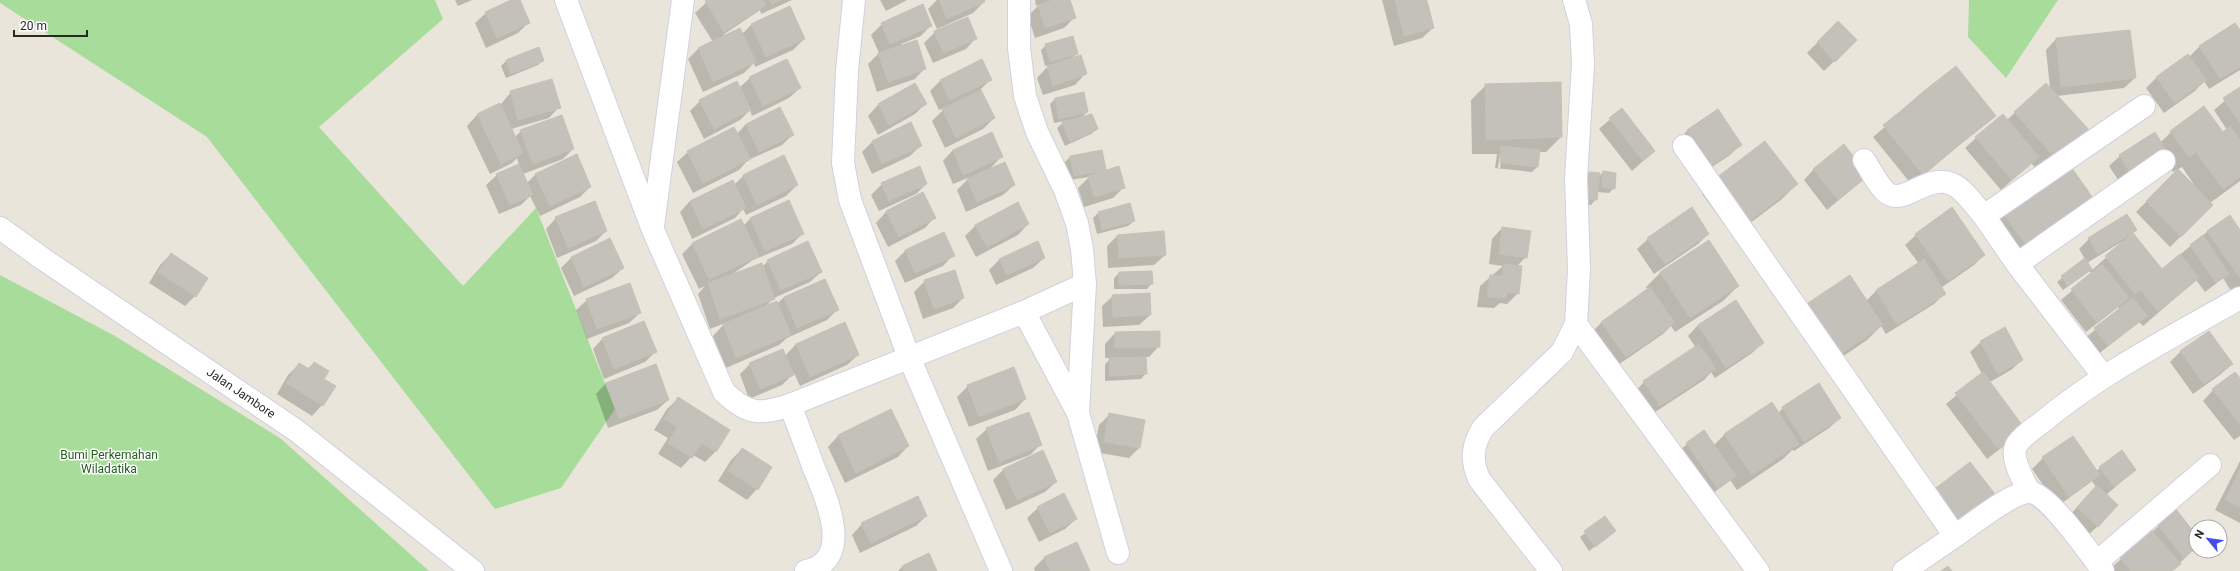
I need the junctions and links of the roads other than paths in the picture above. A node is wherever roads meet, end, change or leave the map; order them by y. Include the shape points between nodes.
1 (566, 0) edge
2 (683, 0) edge
3 (854, 0) edge
4 (1019, 0) edge
5 (1574, 0) edge
6 (2144, 106) dead end
7 (1684, 146) dead end
8 (1864, 160) dead end
9 (2164, 161) dead end
10 (1984, 216) junction
11 (0, 228) edge
12 (653, 230) junction
13 (2017, 264) junction
14 (1084, 284) junction
15 (2240, 298) edge
16 (1024, 312) junction
17 (1576, 324) junction
18 (909, 357) junction
19 (2104, 377) junction
20 (790, 406) junction
21 (1078, 413) junction
22 (2210, 465) dead end
23 (2029, 492) junction
24 (1955, 536) junction
25 (1118, 553) dead end
26 (2100, 566) edge
27 (473, 571) edge
28 (806, 571) edge
29 (1001, 571) edge
30 (1551, 571) edge
31 (1758, 571) edge
32 (1904, 571) edge

1 - 12 street
2 - 12 street
3 - 18 street via 847,71 843,163 850,200
4 - 14 street via 1019,48 1025,96 1037,132 1077,223 1082,249
5 - 17 street via 1581,24 1583,64 1576,178 1579,269
6 - 10 street
7 - 24 street
8 - 10 street via 1885,192 1892,196 1898,197 1933,181 1943,181 1956,186
9 - 13 street
10 - 13 street
11 - 27 street, Jalan Jambore via 297,431
12 - 20 street via 724,392 735,402 754,412 770,412
13 - 19 street
14 - 16 street
14 - 21 street
15 - 19 street
16 - 18 street
16 - 21 street
17 - 30 street via 1562,352 1483,428 1475,441 1473,454 1473,466 1479,479
17 - 31 street
18 - 20 street
18 - 29 street
19 - 23 street via 2059,407 2016,446 2015,458
20 - 28 street via 833,524 833,545 827,560
21 - 25 street
22 - 26 street
23 - 24 street via 2009,499
23 - 26 street via 2041,496 2048,502
24 - 32 street

